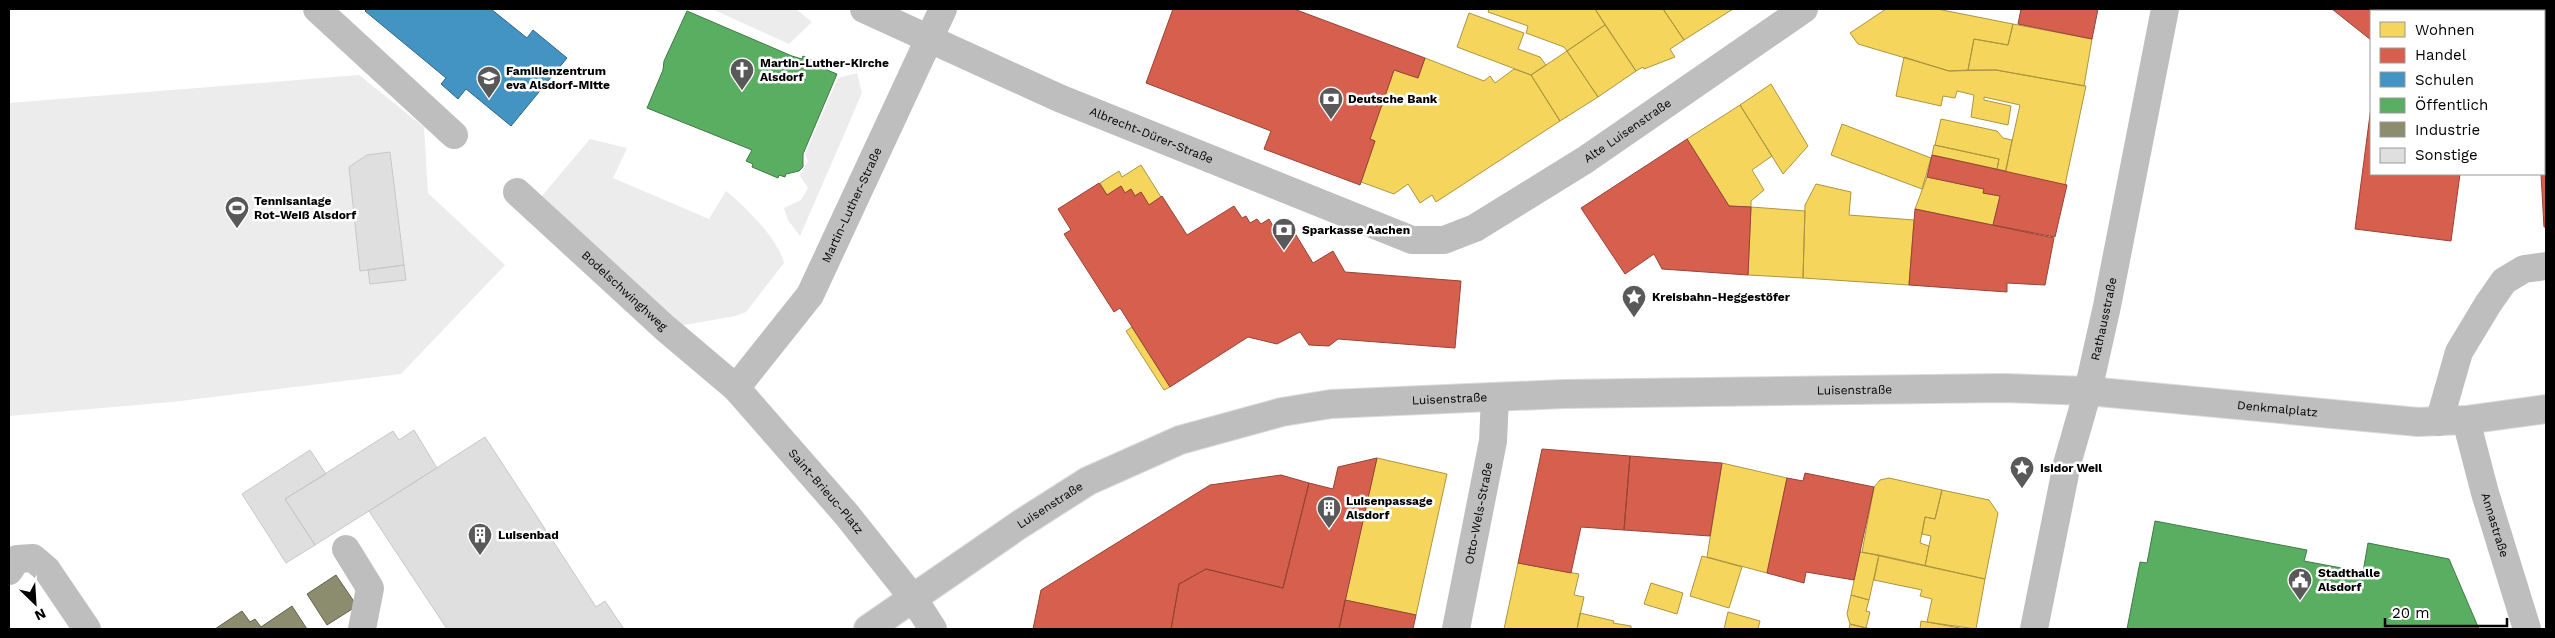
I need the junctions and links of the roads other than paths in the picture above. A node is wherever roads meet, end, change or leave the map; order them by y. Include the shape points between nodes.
1 (318, 9) edge
2 (864, 9) edge
3 (943, 9) edge
4 (1804, 9) edge
5 (2165, 9) edge
6 (928, 40) junction
7 (454, 135) dead end
8 (517, 192) dead end
9 (1444, 240) joint
10 (2546, 266) edge
11 (736, 388) junction
12 (2088, 391) junction
13 (1495, 398) junction
14 (2546, 409) edge
15 (2466, 420) junction
16 (2440, 422) junction
17 (346, 549) dead end
18 (9, 571) edge
19 (913, 598) junction
20 (87, 629) edge
21 (362, 629) edge
22 (868, 629) edge
23 (933, 629) edge
24 (1456, 629) edge
25 (2034, 629) edge
26 (2527, 629) edge

1 - 7 street
2 - 6 street, Albrecht-Dürer-Straße
3 - 6 street, Martin-Luther-Straße
4 - 9 street, Alte Luisenstraße via 1585,160 1475,228
5 - 12 street, Rathausstraße
6 - 9 street, Albrecht-Dürer-Straße via 1059,98 1412,240
6 - 11 street, Martin-Luther-Straße via 810,295
8 - 11 street, Bodelschwinghweg via 665,328
10 - 16 street via 2524,269 2504,281 2488,304 2460,352
11 - 19 street, Saint-Brieuc-Platz via 847,515
12 - 13 street, Luisenstraße via 1883,388
12 - 16 street, Denkmalplatz
12 - 25 street, Rathausstraße via 2066,464
13 - 19 street, Luisenstraße via 1332,404 1282,412 1180,440 1088,482
13 - 24 street, Otto-Wels-Straße via 1493,441
14 - 15 street, Denkmalplatz
15 - 16 street, Denkmalplatz
15 - 26 street, Annastraße
17 - 21 street via 370,588
18 - 20 street via 17,559 33,558 47,570
19 - 22 street, Luisenstraße
19 - 23 street

